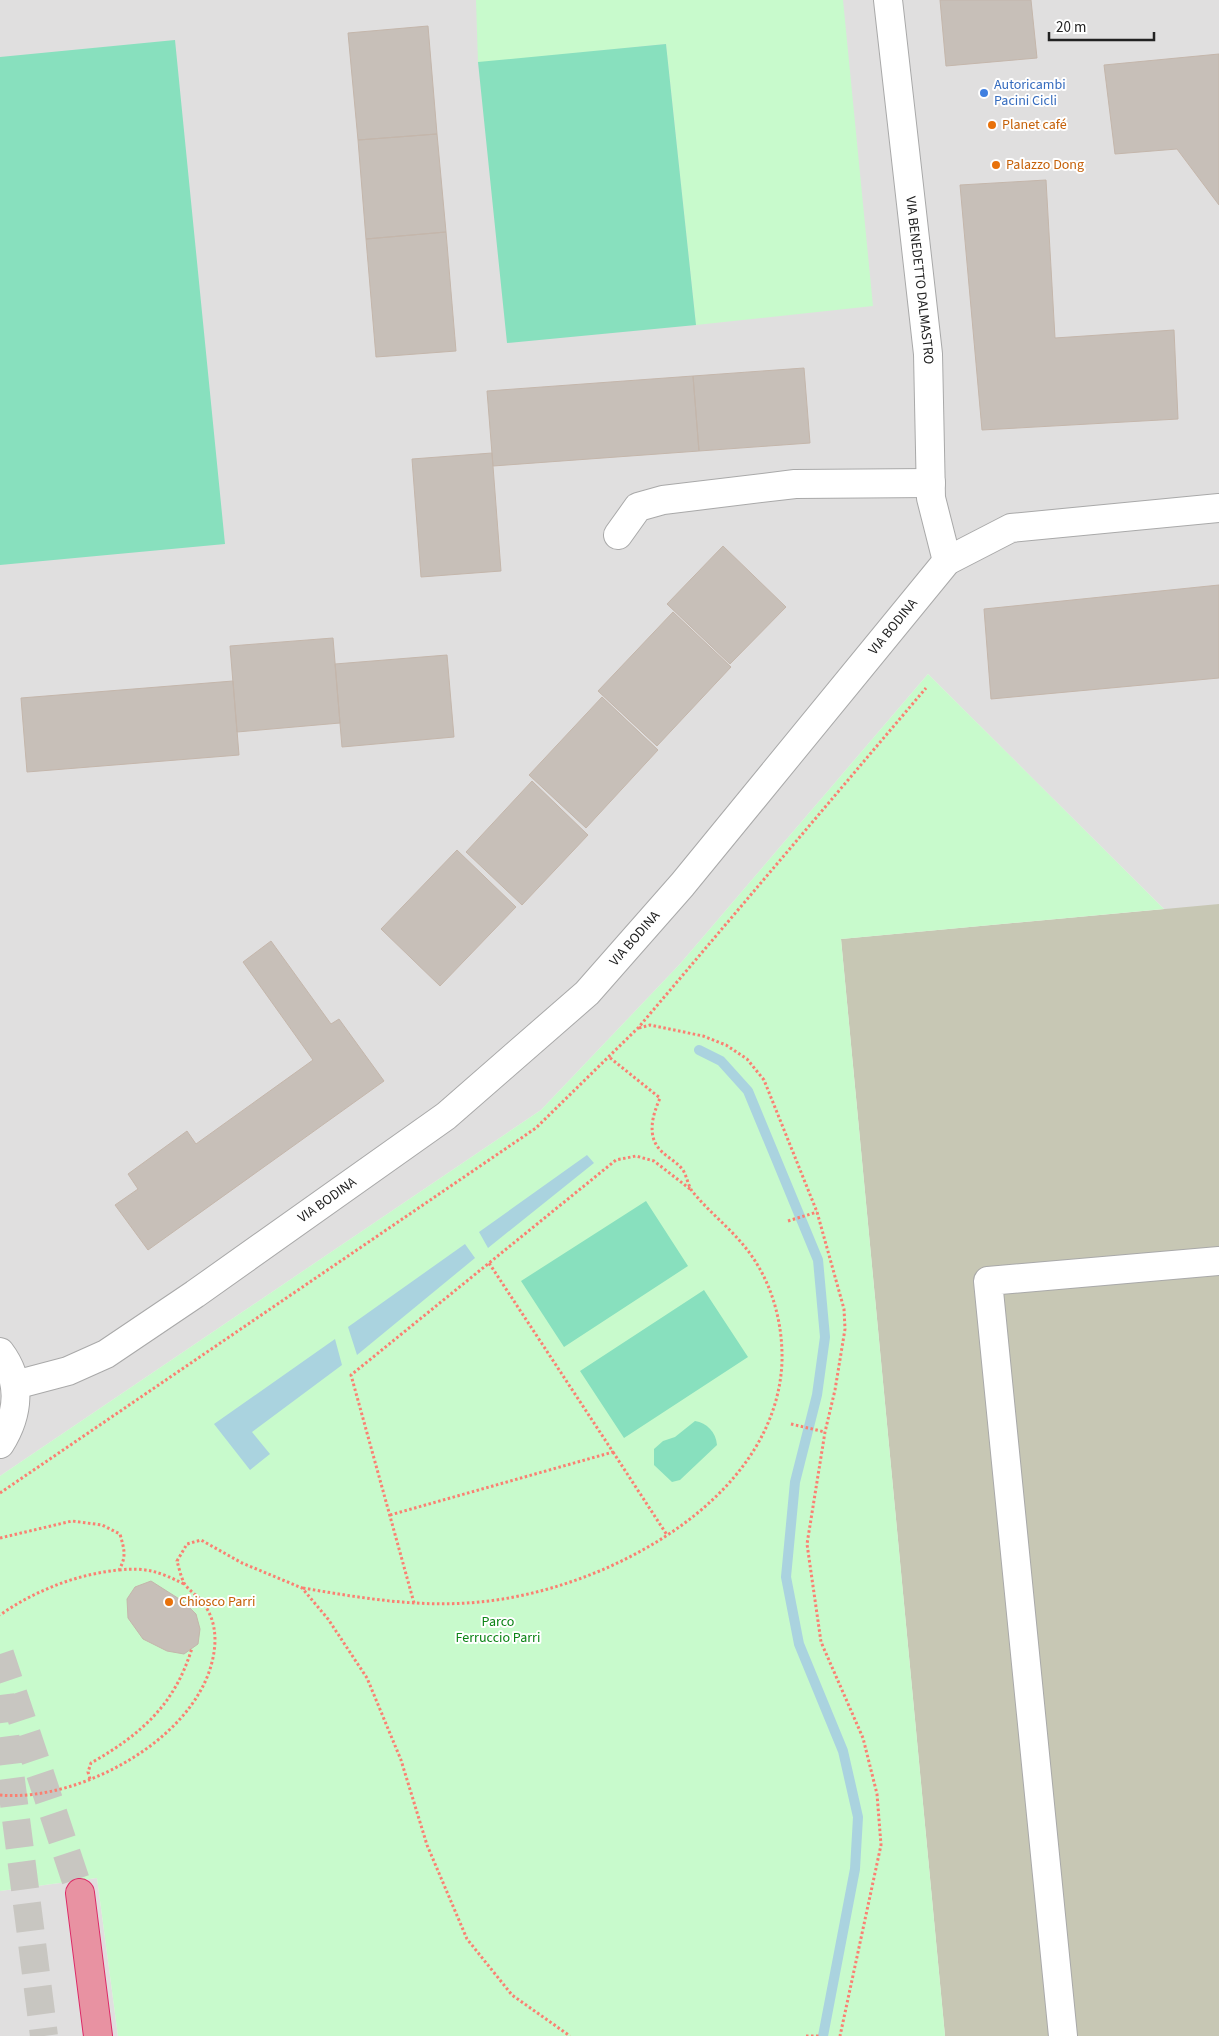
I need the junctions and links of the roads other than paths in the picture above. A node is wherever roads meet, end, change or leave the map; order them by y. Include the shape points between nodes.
1 (888, 0) edge
2 (931, 483) junction
3 (1219, 508) edge
4 (618, 535) dead end
5 (947, 561) junction
6 (1219, 1261) edge
7 (0, 1352) edge
8 (15, 1385) junction
9 (0, 1444) edge
10 (80, 1893) tunnel mouth
11 (98, 2036) edge
12 (1063, 2036) edge

1 - 2 street, VIA BENEDETTO DALMASTRO via 928,354
2 - 4 street via 795,484 663,500 638,507
2 - 5 street, VIA BENEDETTO DALMASTRO via 931,498
3 - 5 street, VIA BODINA via 1011,528
5 - 8 street, VIA BODINA via 682,885 587,993 446,1116 195,1294 106,1354 68,1371
6 - 12 street via 988,1281
7 - 8 street
8 - 9 street via 16,1407 10,1429
10 - 11 highway

